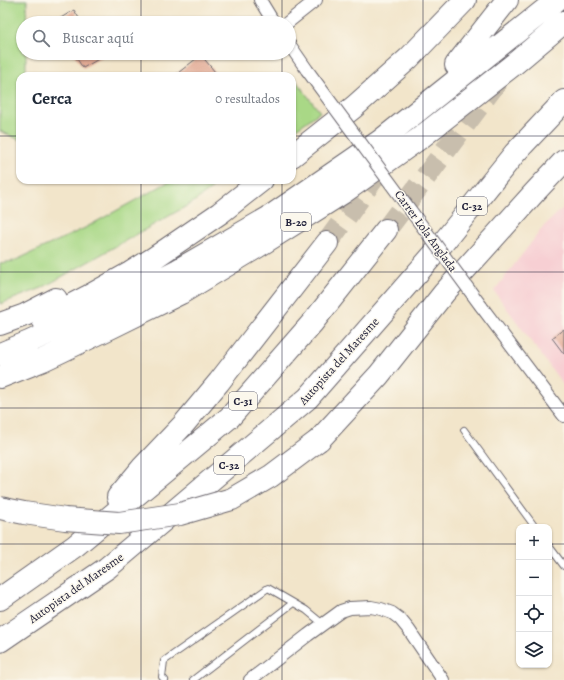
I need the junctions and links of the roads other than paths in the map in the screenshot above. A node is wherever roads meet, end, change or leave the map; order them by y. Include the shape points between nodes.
1 (260, 0) edge
2 (316, 0) edge
3 (465, 0) edge
4 (507, 0) edge
5 (557, 0) edge
6 (270, 16) edge
7 (296, 16) edge
8 (564, 22) edge
9 (296, 54) edge
10 (456, 65) dead end
11 (564, 101) edge
12 (564, 116) edge
13 (296, 153) edge
14 (514, 154) junction
15 (564, 161) edge
16 (257, 184) edge
17 (220, 213) junction
18 (386, 230) tunnel mouth
19 (326, 243) tunnel mouth
20 (0, 324) edge
21 (0, 338) edge
22 (0, 354) edge
23 (0, 377) edge
24 (564, 416) edge
25 (464, 430) dead end
26 (0, 508) edge
27 (533, 524) edge
28 (75, 546) junction
29 (552, 550) edge
30 (564, 566) edge
31 (0, 598) edge
32 (293, 603) junction
33 (323, 624) junction
34 (0, 641) edge
35 (164, 680) edge
36 (193, 680) edge
37 (250, 680) edge
38 (443, 680) edge

1 - 6 street
2 - 7 street
3 - 13 highway via 409,58 354,107
4 - 10 highway
5 - 22 highway, B-20 via 380,141 268,218 133,293
8 - 23 highway, B-20 via 420,138 344,192 257,248 181,292 112,327 43,360
9 - 24 street, Carrer Lola Anglada, bridge
11 - 14 highway, Autopista del Maresme / C-32
12 - 14 highway
14 - 34 highway, Autopista del Maresme / C-32 via 434,254 308,398 107,568
15 - 26 highway, bridge via 444,293 379,375 319,440 271,476 232,499 180,514 119,523 65,519
16 - 17 highway
17 - 20 highway via 166,244 25,315
17 - 21 highway via 154,258 88,297
18 - 28 highway, C-31 via 313,322 230,417
19 - 28 highway via 183,425
25 - 27 lane
28 - 31 highway, C-31
29 - 30 lane
32 - 33 lane
32 - 35 lane via 268,588 164,661
32 - 36 lane
33 - 37 street
33 - 38 street via 340,611 350,608 372,607 392,613 409,630

